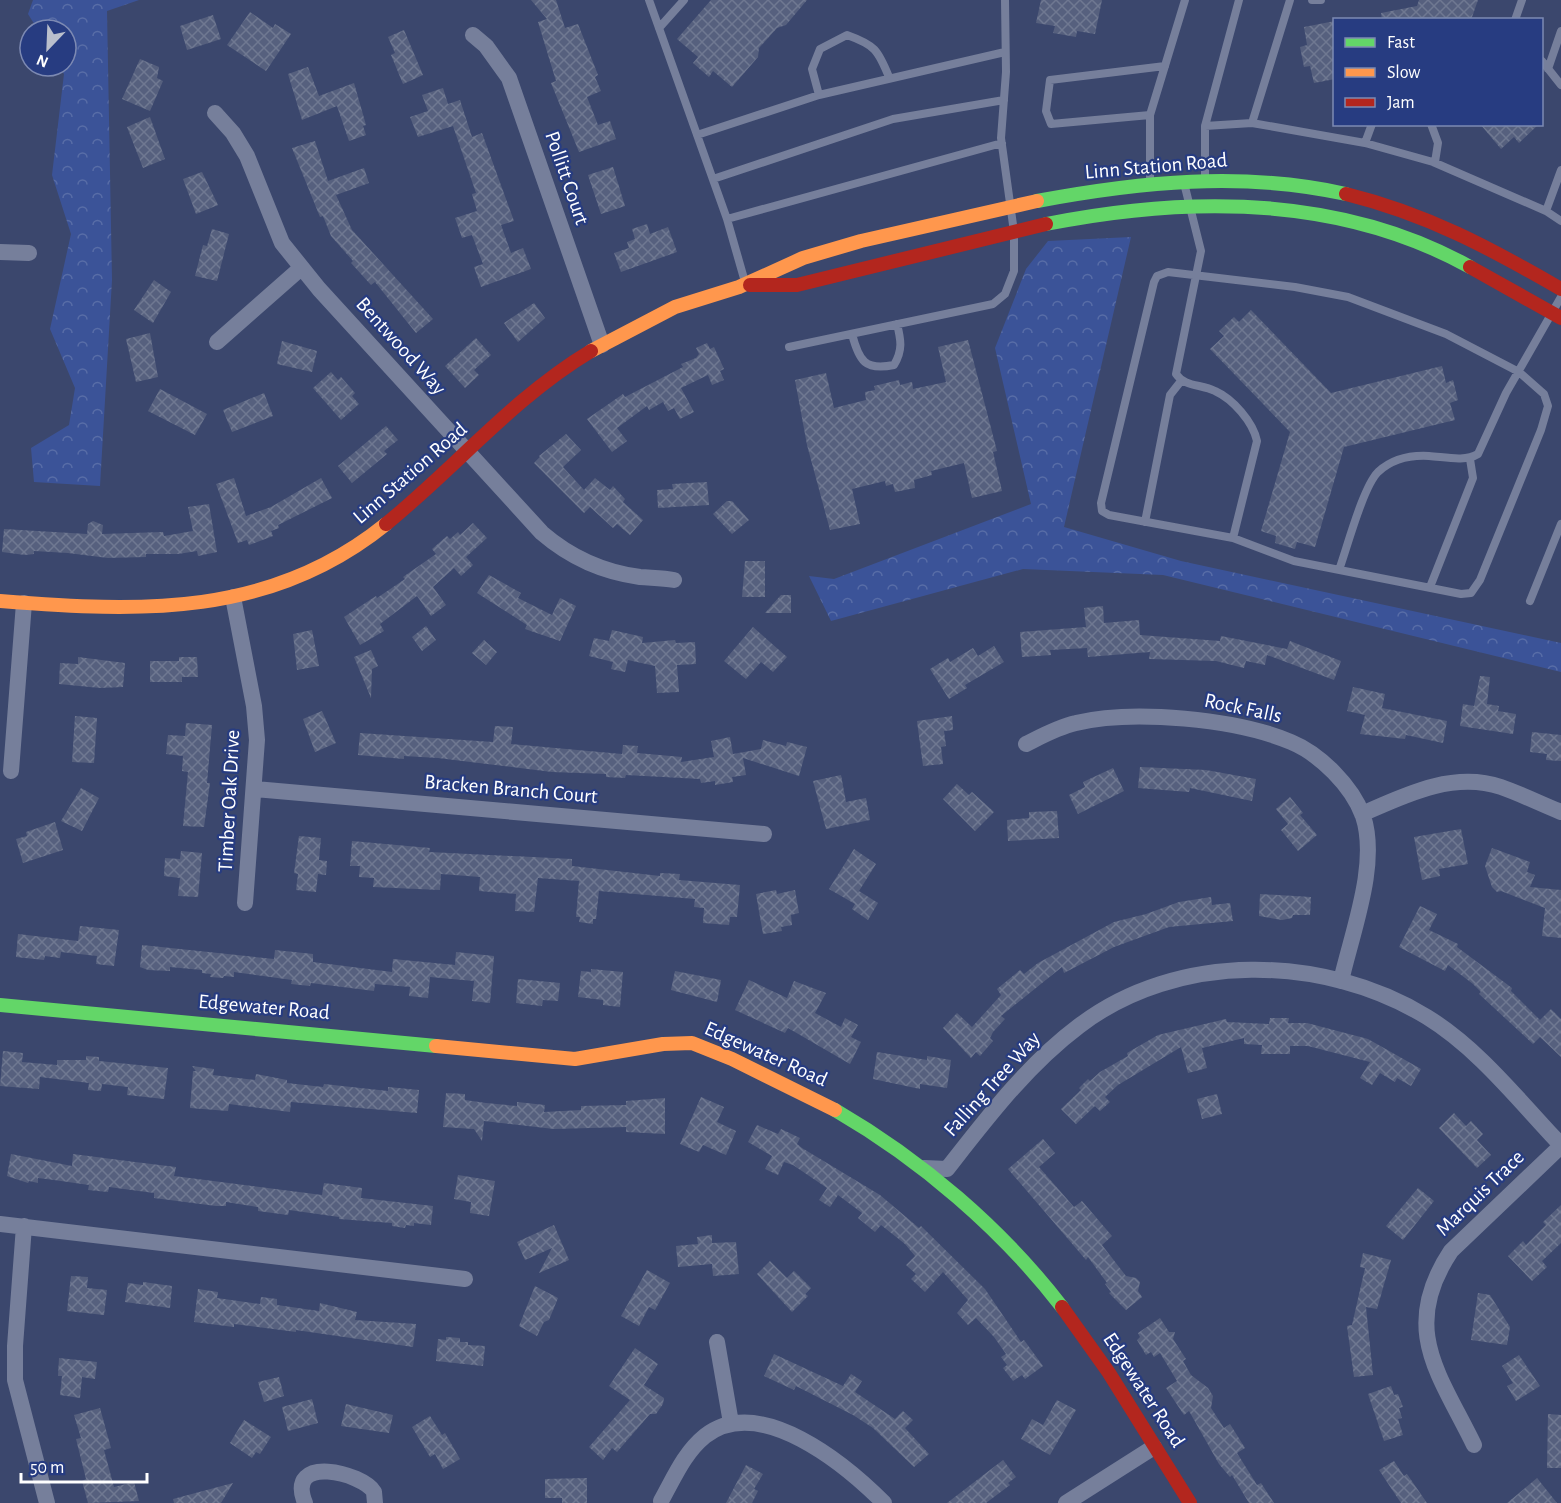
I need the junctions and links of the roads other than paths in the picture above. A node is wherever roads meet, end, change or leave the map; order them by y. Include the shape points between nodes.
1 (649, 0) edge
2 (684, 0) edge
3 (1005, 0) edge
4 (1185, 0) edge
5 (1239, 0) edge
6 (1290, 0) edge
7 (1312, 0) edge
8 (1321, 0) edge
9 (1522, 0) edge
10 (1516, 18) edge
11 (659, 28) junction
12 (1561, 30) edge
13 (473, 35) dead end
14 (1005, 52) junction
15 (1545, 65) edge
16 (1165, 66) junction
17 (889, 77) junction
18 (1561, 85) edge
19 (819, 95) junction
20 (1004, 100) junction
21 (215, 113) dead end
22 (1150, 116) junction
23 (1252, 123) junction
24 (1205, 126) junction
25 (1371, 126) edge
26 (1432, 126) edge
27 (697, 135) junction
28 (1002, 143) junction
29 (1365, 143) junction
30 (1435, 162) junction
31 (1561, 170) edge
32 (713, 179) junction
33 (1205, 181) junction
34 (1184, 182) junction
35 (1150, 184) junction
36 (1011, 207) junction
37 (1188, 207) junction
38 (1546, 211) junction
39 (727, 219) junction
40 (1561, 221) edge
41 (1014, 232) junction
42 (0, 252) edge
43 (29, 253) dead end
44 (301, 268) junction
45 (1198, 274) junction
46 (746, 285) junction
47 (1561, 289) edge
48 (1561, 297) edge
49 (1556, 315) edge
50 (897, 324) junction
51 (852, 334) junction
52 (217, 342) dead end
53 (602, 345) junction
54 (789, 347) dead end
55 (1519, 372) junction
56 (1181, 381) junction
57 (468, 451) junction
58 (1470, 459) junction
59 (1145, 522) junction
60 (1561, 524) edge
61 (1233, 538) junction
62 (1339, 570) junction
63 (674, 580) dead end
64 (1430, 587) junction
65 (233, 597) junction
66 (0, 601) edge
67 (1530, 601) dead end
68 (24, 603) junction
69 (1026, 744) dead end
70 (11, 771) dead end
71 (255, 789) junction
72 (1561, 812) edge
73 (1362, 814) junction
74 (764, 834) dead end
75 (245, 903) dead end
76 (1341, 981) junction
77 (0, 1005) edge
78 (1561, 1146) edge
79 (924, 1168) junction
80 (0, 1224) edge
81 (24, 1226) junction
82 (465, 1279) dead end
83 (717, 1342) dead end
84 (730, 1423) junction
85 (1474, 1445) dead end
86 (1154, 1447) junction
87 (661, 1501) dead end
88 (47, 1503) edge
89 (305, 1503) edge
90 (375, 1503) edge
91 (885, 1503) edge
92 (1066, 1503) edge
93 (1190, 1503) edge

1 - 11 lane
2 - 11 lane
3 - 14 lane
4 - 16 lane
5 - 24 lane
6 - 23 lane
7 - 8 lane
9 - 10 lane
11 - 27 lane
12 - 15 lane
13 - 53 street, Pollitt Court via 509,78
14 - 17 lane
14 - 20 lane
15 - 18 lane
16 - 22 lane
16 - 22 lane via 1050,80 1046,111 1051,124
17 - 19 lane
17 - 19 lane via 878,51 847,35 820,49 812,69
19 - 27 lane
20 - 28 lane
20 - 32 lane via 893,119
21 - 44 street, Bentwood Way via 247,156 275,232
22 - 35 lane
23 - 24 lane
23 - 29 lane
24 - 33 lane
25 - 29 lane
26 - 30 lane via 1438,143
27 - 32 lane
28 - 36 lane
28 - 39 lane
29 - 30 lane
30 - 38 lane
31 - 38 lane
32 - 39 lane
33 - 34 street, Linn Station Road
33 - 47 street, Linn Station Road via 1267,180 1408,212 1465,235
34 - 35 street, Linn Station Road
34 - 37 lane
35 - 36 street, Linn Station Road
36 - 41 lane
36 - 46 street, Linn Station Road via 806,258 783,265
37 - 41 street, Linn Station Road via 1111,213
37 - 45 lane via 1202,251
37 - 49 street, Linn Station Road via 1265,206 1340,219 1400,236 1454,258
38 - 40 lane
39 - 46 lane
41 - 46 street, Linn Station Road via 797,285
41 - 50 lane via 1014,271 1005,294 993,304
42 - 43 street
44 - 52 street
44 - 57 street, Bentwood Way
45 - 55 lane via 1348,297 1446,334
45 - 56 lane via 1176,374
45 - 59 lane via 1168,272 1157,276 1154,282 1101,503 1102,511 1108,515
46 - 53 street, Linn Station Road via 689,301
48 - 49 lane
49 - 55 lane
50 - 51 lane
50 - 51 lane via 902,343 900,354 894,364 876,369 857,354
51 - 54 lane
53 - 57 street, Linn Station Road via 552,378
55 - 58 lane via 1478,454
55 - 64 lane via 1544,394 1548,406 1480,580 1471,593
56 - 59 lane via 1170,395
56 - 61 lane via 1216,391 1254,429 1257,441
57 - 63 street, Bentwood Way via 563,551 609,571
57 - 65 street, Linn Station Road via 400,514 360,544 285,583
58 - 62 lane via 1416,456 1395,460 1377,473
58 - 64 lane via 1473,478
59 - 61 lane
60 - 67 lane
61 - 62 lane via 1294,561
62 - 64 lane
65 - 68 street, Linn Station Road via 171,607 119,609
65 - 71 street, Timber Oak Drive via 254,706
66 - 68 street, Linn Station Road
68 - 70 street
69 - 73 street, Rock Falls via 1075,723 1128,716 1170,717 1269,734 1318,758 1349,792
71 - 74 street, Bracken Branch Court
71 - 75 street, Timber Oak Drive
72 - 73 street via 1499,786 1462,782 1421,789
73 - 76 street, Rock Falls via 1368,866
76 - 78 street, Falling Tree Way via 1384,994 1436,1024 1472,1051
76 - 79 street, Falling Tree Way via 1271,970 1214,972 1168,982 1124,999 1081,1024 1041,1057 947,1169
77 - 79 street, Edgewater Road via 575,1059 694,1043 798,1089
78 - 85 street, Marquis Trace via 1451,1251 1430,1296 1427,1326 1432,1362
79 - 86 street, Edgewater Road via 996,1232 1055,1298
80 - 81 street
81 - 82 street
81 - 88 street via 15,1380
83 - 84 street
84 - 87 street via 706,1435 693,1448
84 - 91 street via 758,1424 813,1445 851,1471
86 - 92 street
86 - 93 street, Edgewater Road
89 - 90 street via 305,1478 320,1470 363,1481 374,1492

